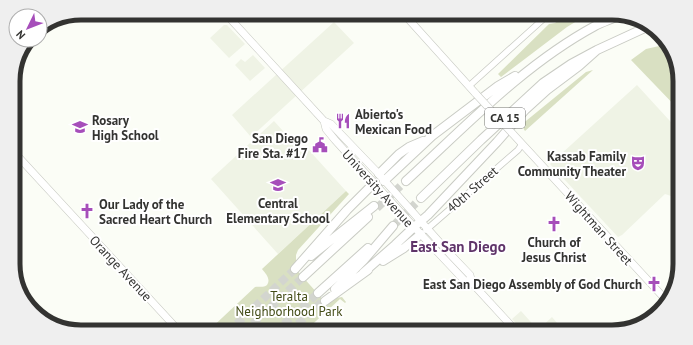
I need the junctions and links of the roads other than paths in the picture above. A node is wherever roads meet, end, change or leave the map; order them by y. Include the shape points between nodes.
1 (231, 20) edge
2 (409, 20) edge
3 (542, 20) edge
4 (608, 20) edge
5 (643, 28) edge
6 (597, 50) junction
7 (543, 59) junction
8 (469, 86) junction
9 (324, 121) junction
10 (334, 140) junction
11 (522, 144) junction
12 (353, 147) junction
13 (20, 159) edge
14 (381, 178) junction
15 (406, 181) tunnel mouth
16 (374, 183) junction
17 (421, 198) tunnel mouth
18 (420, 221) junction
19 (393, 226) tunnel mouth
20 (414, 227) junction
21 (424, 231) junction
22 (364, 273) junction
23 (303, 277) tunnel mouth
24 (663, 298) edge
25 (174, 325) edge
26 (511, 325) edge

1 - 9 main road, University Avenue
2 - 8 main road, Wightman Street
3 - 8 street
4 - 7 highway, CA 15
5 - 6 highway, CA 15
6 - 17 highway, CA 15 via 543,83
6 - 18 highway via 525,110
7 - 14 highway via 498,86 432,136 399,154
7 - 15 highway, CA 15 via 513,82
8 - 11 main road, Wightman Street, bridge
9 - 10 main road, University Avenue
9 - 12 main road, University Avenue via 331,124
10 - 12 main road via 341,141 348,148
10 - 16 main road, University Avenue
11 - 21 street, 40th Street
11 - 24 main road, Wightman Street
12 - 14 main road, University Avenue
13 - 25 main road, Orange Avenue
14 - 16 main road
14 - 18 main road, University Avenue
16 - 20 main road, University Avenue
16 - 23 highway via 295,269 376,207
18 - 20 highway
18 - 21 main road, University Avenue
19 - 22 highway via 322,298
20 - 21 main road, University Avenue
20 - 22 highway
21 - 22 highway via 404,248
21 - 26 main road, University Avenue via 464,280 472,283

